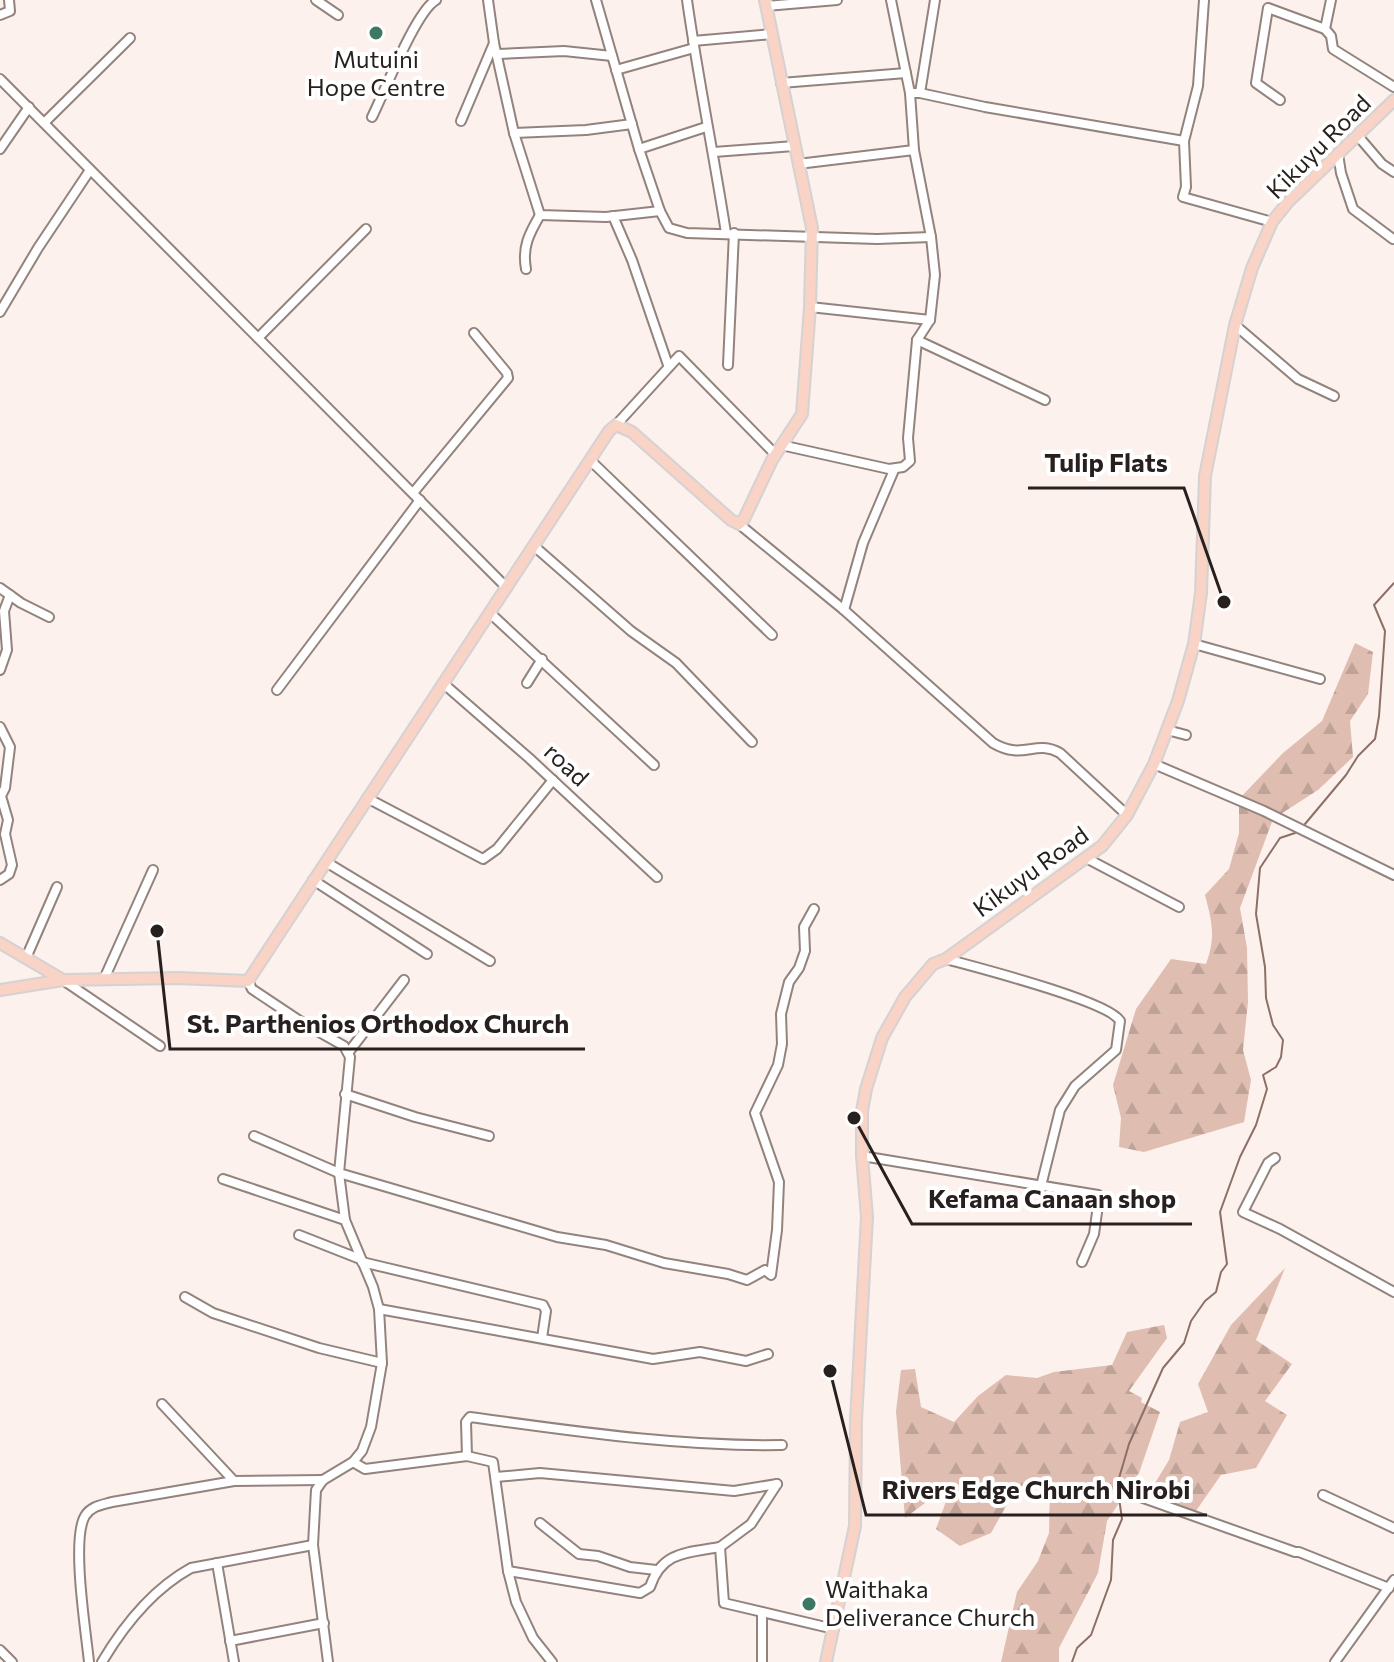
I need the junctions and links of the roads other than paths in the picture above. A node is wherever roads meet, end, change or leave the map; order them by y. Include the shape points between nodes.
1 (9, 0) edge
2 (316, 0) edge
3 (436, 0) edge
4 (488, 0) edge
5 (596, 0) edge
6 (687, 0) edge
7 (837, 0) edge
8 (891, 0) edge
9 (935, 0) edge
10 (1204, 0) edge
11 (1331, 0) edge
12 (766, 3) edge
13 (0, 15) edge
14 (338, 15) dead end
15 (1325, 29) junction
16 (772, 34) junction
17 (130, 38) dead end
18 (494, 43) junction
19 (693, 44) junction
20 (498, 54) junction
21 (612, 56) junction
22 (616, 70) junction
23 (906, 73) junction
24 (0, 79) edge
25 (781, 83) junction
26 (1394, 87) edge
27 (910, 93) junction
28 (920, 93) junction
29 (1280, 100) dead end
30 (1394, 100) edge
31 (29, 107) junction
32 (372, 117) dead end
33 (461, 121) dead end
34 (44, 123) junction
35 (632, 124) junction
36 (706, 127) junction
37 (514, 133) junction
38 (1358, 136) junction
39 (1184, 141) junction
40 (794, 146) junction
41 (0, 149) edge
42 (639, 149) junction
43 (914, 150) junction
44 (714, 152) junction
45 (1338, 154) junction
46 (798, 164) junction
47 (90, 170) junction
48 (1394, 172) edge
49 (660, 211) junction
50 (540, 215) junction
51 (613, 216) junction
52 (1272, 222) junction
53 (366, 229) dead end
54 (730, 233) junction
55 (813, 237) junction
56 (931, 237) junction
57 (1393, 239) edge
58 (526, 269) dead end
59 (810, 307) junction
60 (0, 312) edge
61 (930, 320) junction
62 (1235, 325) junction
63 (474, 333) dead end
64 (258, 338) junction
65 (917, 340) junction
66 (668, 365) junction
67 (728, 365) dead end
68 (1334, 396) dead end
69 (1045, 400) dead end
70 (616, 425) junction
71 (778, 449) junction
72 (591, 461) junction
73 (894, 470) junction
74 (417, 496) junction
75 (739, 524) junction
76 (534, 546) junction
77 (0, 588) edge
78 (507, 588) junction
79 (10, 595) junction
80 (844, 610) junction
81 (490, 613) junction
82 (49, 617) dead end
83 (772, 635) dead end
84 (1194, 644) junction
85 (542, 659) junction
86 (0, 670) edge
87 (1320, 679) dead end
88 (527, 683) dead end
89 (444, 684) junction
90 (277, 690) dead end
91 (0, 727) edge
92 (1167, 730) junction
93 (1186, 735) dead end
94 (752, 742) dead end
95 (1154, 764) junction
96 (654, 765) dead end
97 (553, 780) junction
98 (367, 798) junction
99 (1127, 815) junction
100 (1086, 858) junction
101 (326, 862) junction
102 (153, 870) dead end
103 (1394, 875) edge
104 (657, 877) dead end
105 (0, 880) edge
106 (313, 880) junction
107 (57, 887) dead end
108 (1179, 907) dead end
109 (814, 909) dead end
110 (0, 943) edge
111 (427, 954) dead end
112 (26, 958) junction
113 (946, 959) junction
114 (490, 961) dead end
115 (104, 979) junction
116 (63, 980) junction
117 (404, 980) dead end
118 (248, 981) junction
119 (0, 990) edge
120 (160, 1046) dead end
121 (348, 1053) junction
122 (345, 1094) junction
123 (254, 1136) dead end
124 (489, 1136) dead end
125 (862, 1156) junction
126 (1275, 1158) dead end
127 (339, 1173) junction
128 (223, 1179) dead end
129 (1041, 1186) junction
130 (345, 1220) junction
131 (299, 1235) dead end
132 (361, 1261) junction
133 (1082, 1262) dead end
134 (1394, 1292) edge
135 (185, 1297) dead end
136 (379, 1309) junction
137 (542, 1338) junction
138 (768, 1354) dead end
139 (382, 1363) junction
140 (162, 1404) dead end
141 (782, 1445) dead end
142 (467, 1456) junction
143 (353, 1462) junction
144 (496, 1477) junction
145 (323, 1480) junction
146 (234, 1481) junction
147 (1118, 1489) dead end
148 (1323, 1495) dead end
149 (540, 1523) dead end
150 (1394, 1528) edge
151 (313, 1545) junction
152 (720, 1547) junction
153 (217, 1563) junction
154 (656, 1570) junction
155 (508, 1571) junction
156 (1391, 1584) edge
157 (762, 1612) junction
158 (324, 1623) junction
159 (834, 1629) junction
160 (230, 1641) junction
161 (0, 1650) edge
162 (554, 1661) edge
163 (12, 1662) edge
164 (89, 1662) edge
165 (102, 1662) edge
166 (234, 1662) edge
167 (328, 1662) edge
168 (762, 1662) edge
169 (826, 1662) edge
170 (1335, 1662) edge

1 - 13 street via 10,11
2 - 14 street
3 - 32 street via 418,21
4 - 18 street
5 - 21 street
6 - 19 street
7 - 12 street
8 - 23 street
9 - 28 street
10 - 39 street via 1198,86
11 - 15 street
12 - 16 main road
15 - 26 street via 1333,49
15 - 29 street via 1268,8 1256,83
16 - 19 street
16 - 25 main road
17 - 34 street
18 - 20 street
18 - 33 street
19 - 22 street
19 - 36 street
20 - 21 street via 564,51
20 - 37 street
21 - 22 street
22 - 35 street
23 - 25 street
23 - 27 street
24 - 31 street
25 - 40 main road
27 - 28 street
27 - 43 street
28 - 39 street
30 - 38 main road, Kikuyu Road
31 - 34 street
31 - 41 street
34 - 47 street
35 - 37 street
35 - 42 street
36 - 42 street
36 - 44 street
37 - 50 street
38 - 45 main road, Kikuyu Road
38 - 48 street
39 - 52 street via 1183,197
40 - 44 street
40 - 46 main road
42 - 49 street
43 - 46 street
43 - 56 street
44 - 54 street
45 - 52 main road, Kikuyu Road
45 - 57 street via 1353,209
46 - 55 main road
47 - 60 street
47 - 64 street
49 - 51 street
49 - 54 street via 674,231
50 - 51 street
50 - 58 street via 525,241
51 - 66 street
52 - 62 main road, Kikuyu Road
53 - 64 street
54 - 55 street
54 - 67 street
55 - 56 street
55 - 59 main road
56 - 61 street via 935,275
59 - 61 street
59 - 71 main road via 802,414
61 - 65 street
62 - 68 street via 1298,379
62 - 84 main road, Kikuyu Road via 1205,476
63 - 74 street via 508,378
64 - 74 street
65 - 69 street
65 - 73 street via 910,461
66 - 70 street
66 - 71 street via 681,358 733,414
70 - 72 main road
70 - 75 main road via 632,432
71 - 73 street
71 - 75 main road
72 - 76 main road
72 - 83 street
73 - 80 street via 863,543
74 - 78 street
74 - 90 street
75 - 80 street
76 - 78 main road
76 - 94 street via 676,663
77 - 79 street
78 - 81 main road
79 - 82 street
79 - 86 street via 4,611 7,650
80 - 99 street via 993,743 1007,751 1042,747 1060,753
81 - 85 street
81 - 89 main road
84 - 87 street
84 - 92 main road, Kikuyu Road
85 - 88 street
85 - 96 street
89 - 97 street, road
89 - 98 main road
91 - 105 street via 10,747 1,796 12,865
92 - 93 street
92 - 95 main road, Kikuyu Road
95 - 99 main road, Kikuyu Road
95 - 103 street
97 - 98 street via 483,859
97 - 104 street, road
98 - 101 main road
99 - 100 main road, Kikuyu Road
100 - 108 street
100 - 113 main road, Kikuyu Road
101 - 106 main road
101 - 114 street
102 - 115 street
106 - 111 street
106 - 118 main road
107 - 112 street
109 - 127 street via 804,927 805,951 781,1014 778,1065 755,1113 779,1182 771,1275 765,1270 747,1280 664,1263
110 - 112 main road
112 - 116 main road
113 - 125 main road, Kikuyu Road via 933,964 905,997 882,1038 862,1111
113 - 129 street via 1086,1001 1120,1021 1116,1050 1089,1072 1060,1110
115 - 116 main road
115 - 118 main road
116 - 119 main road
116 - 120 street
117 - 121 street
118 - 121 street via 252,989
121 - 122 street
122 - 124 street
122 - 127 street
123 - 127 street
125 - 129 street
125 - 159 main road, Kikuyu Road via 867,1217 855,1526
126 - 134 street via 1243,1212
127 - 130 street
128 - 130 street
129 - 133 street via 1098,1195 1094,1234
130 - 132 street
131 - 132 street
132 - 136 street
132 - 137 street via 543,1305
135 - 139 street via 213,1313
136 - 137 street
136 - 139 street
137 - 138 street via 653,1359 700,1352 746,1361
139 - 143 street via 371,1427
140 - 146 street
141 - 142 street via 623,1438 470,1417
142 - 143 street via 365,1469
142 - 144 street via 493,1462
143 - 145 street
144 - 152 street via 540,1473 734,1491 777,1484 751,1524
144 - 155 street
145 - 146 street
145 - 151 street via 316,1490
146 - 164 street via 112,1502 85,1515 80,1560
147 - 156 street
148 - 150 street
149 - 154 street via 579,1554
151 - 153 street
151 - 158 street
152 - 154 street via 675,1555
152 - 157 street via 724,1603
153 - 160 street
153 - 165 street via 191,1568 153,1594
154 - 155 street via 650,1587 640,1593
155 - 162 street via 533,1638
156 - 170 street
157 - 159 street
157 - 168 street
158 - 160 street
158 - 167 street
159 - 169 main road, Kikuyu Road
160 - 166 street
161 - 163 street

